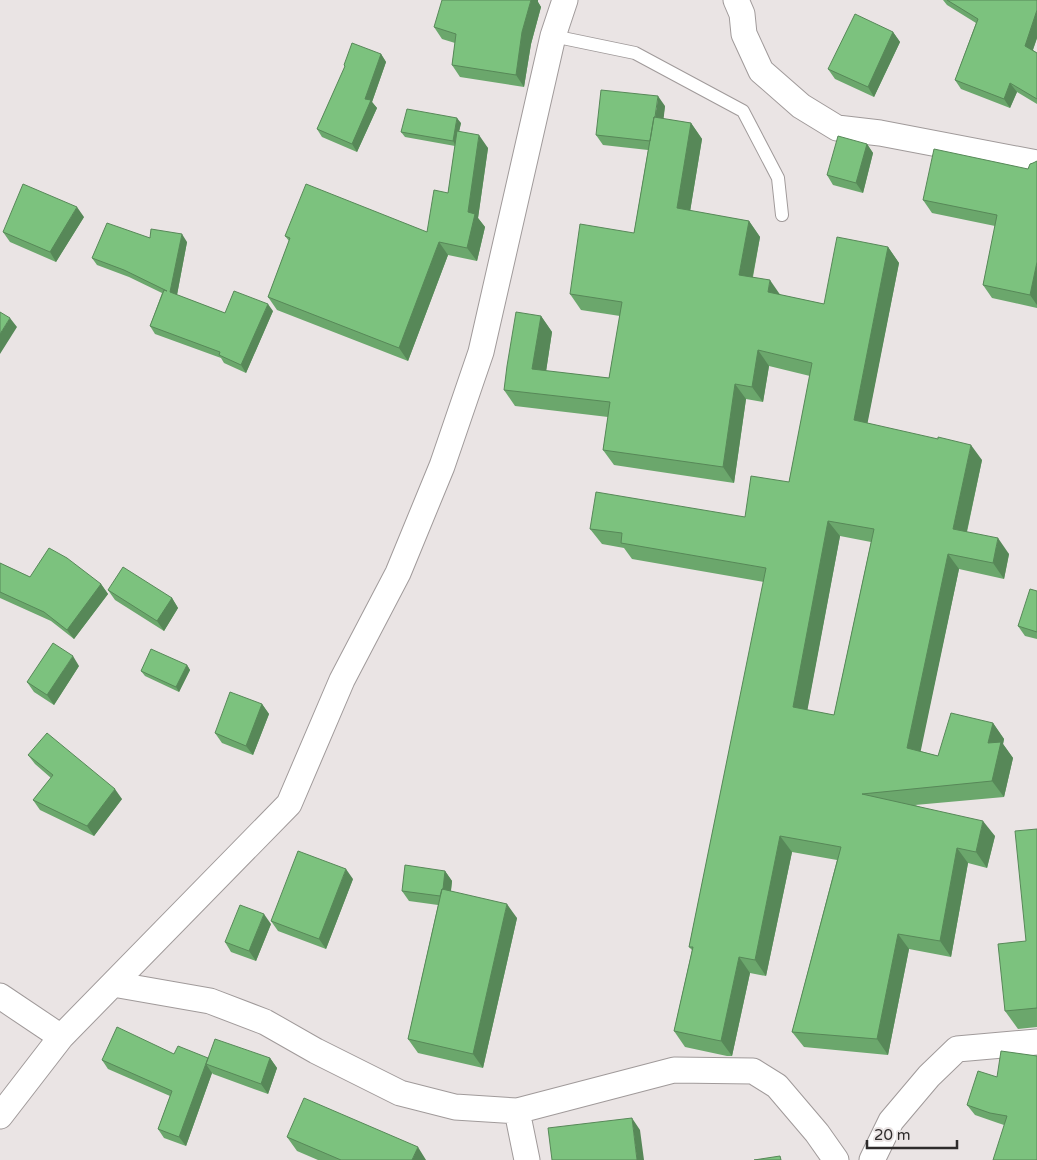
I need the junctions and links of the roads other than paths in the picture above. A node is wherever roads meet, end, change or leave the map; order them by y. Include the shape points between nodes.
1 (565, 0) edge
2 (736, 0) edge
3 (552, 36) junction
4 (1037, 163) edge
5 (782, 215) dead end
6 (114, 984) junction
7 (0, 996) edge
8 (61, 1037) junction
9 (1037, 1042) edge
10 (517, 1112) junction
11 (0, 1116) edge
12 (527, 1160) edge
13 (836, 1160) edge
14 (872, 1160) edge

1 - 3 street
2 - 4 street via 742,14 744,34 761,71 801,106 837,128
3 - 5 lane via 635,53 743,111 778,178
3 - 6 street via 481,352 442,466 398,573 342,680 289,804
6 - 8 street
6 - 10 street via 210,1001 265,1022 400,1092 455,1107
7 - 8 street
8 - 11 street
9 - 14 street via 957,1049 928,1076 891,1121
10 - 12 street
10 - 13 street via 674,1070 753,1071 777,1086

